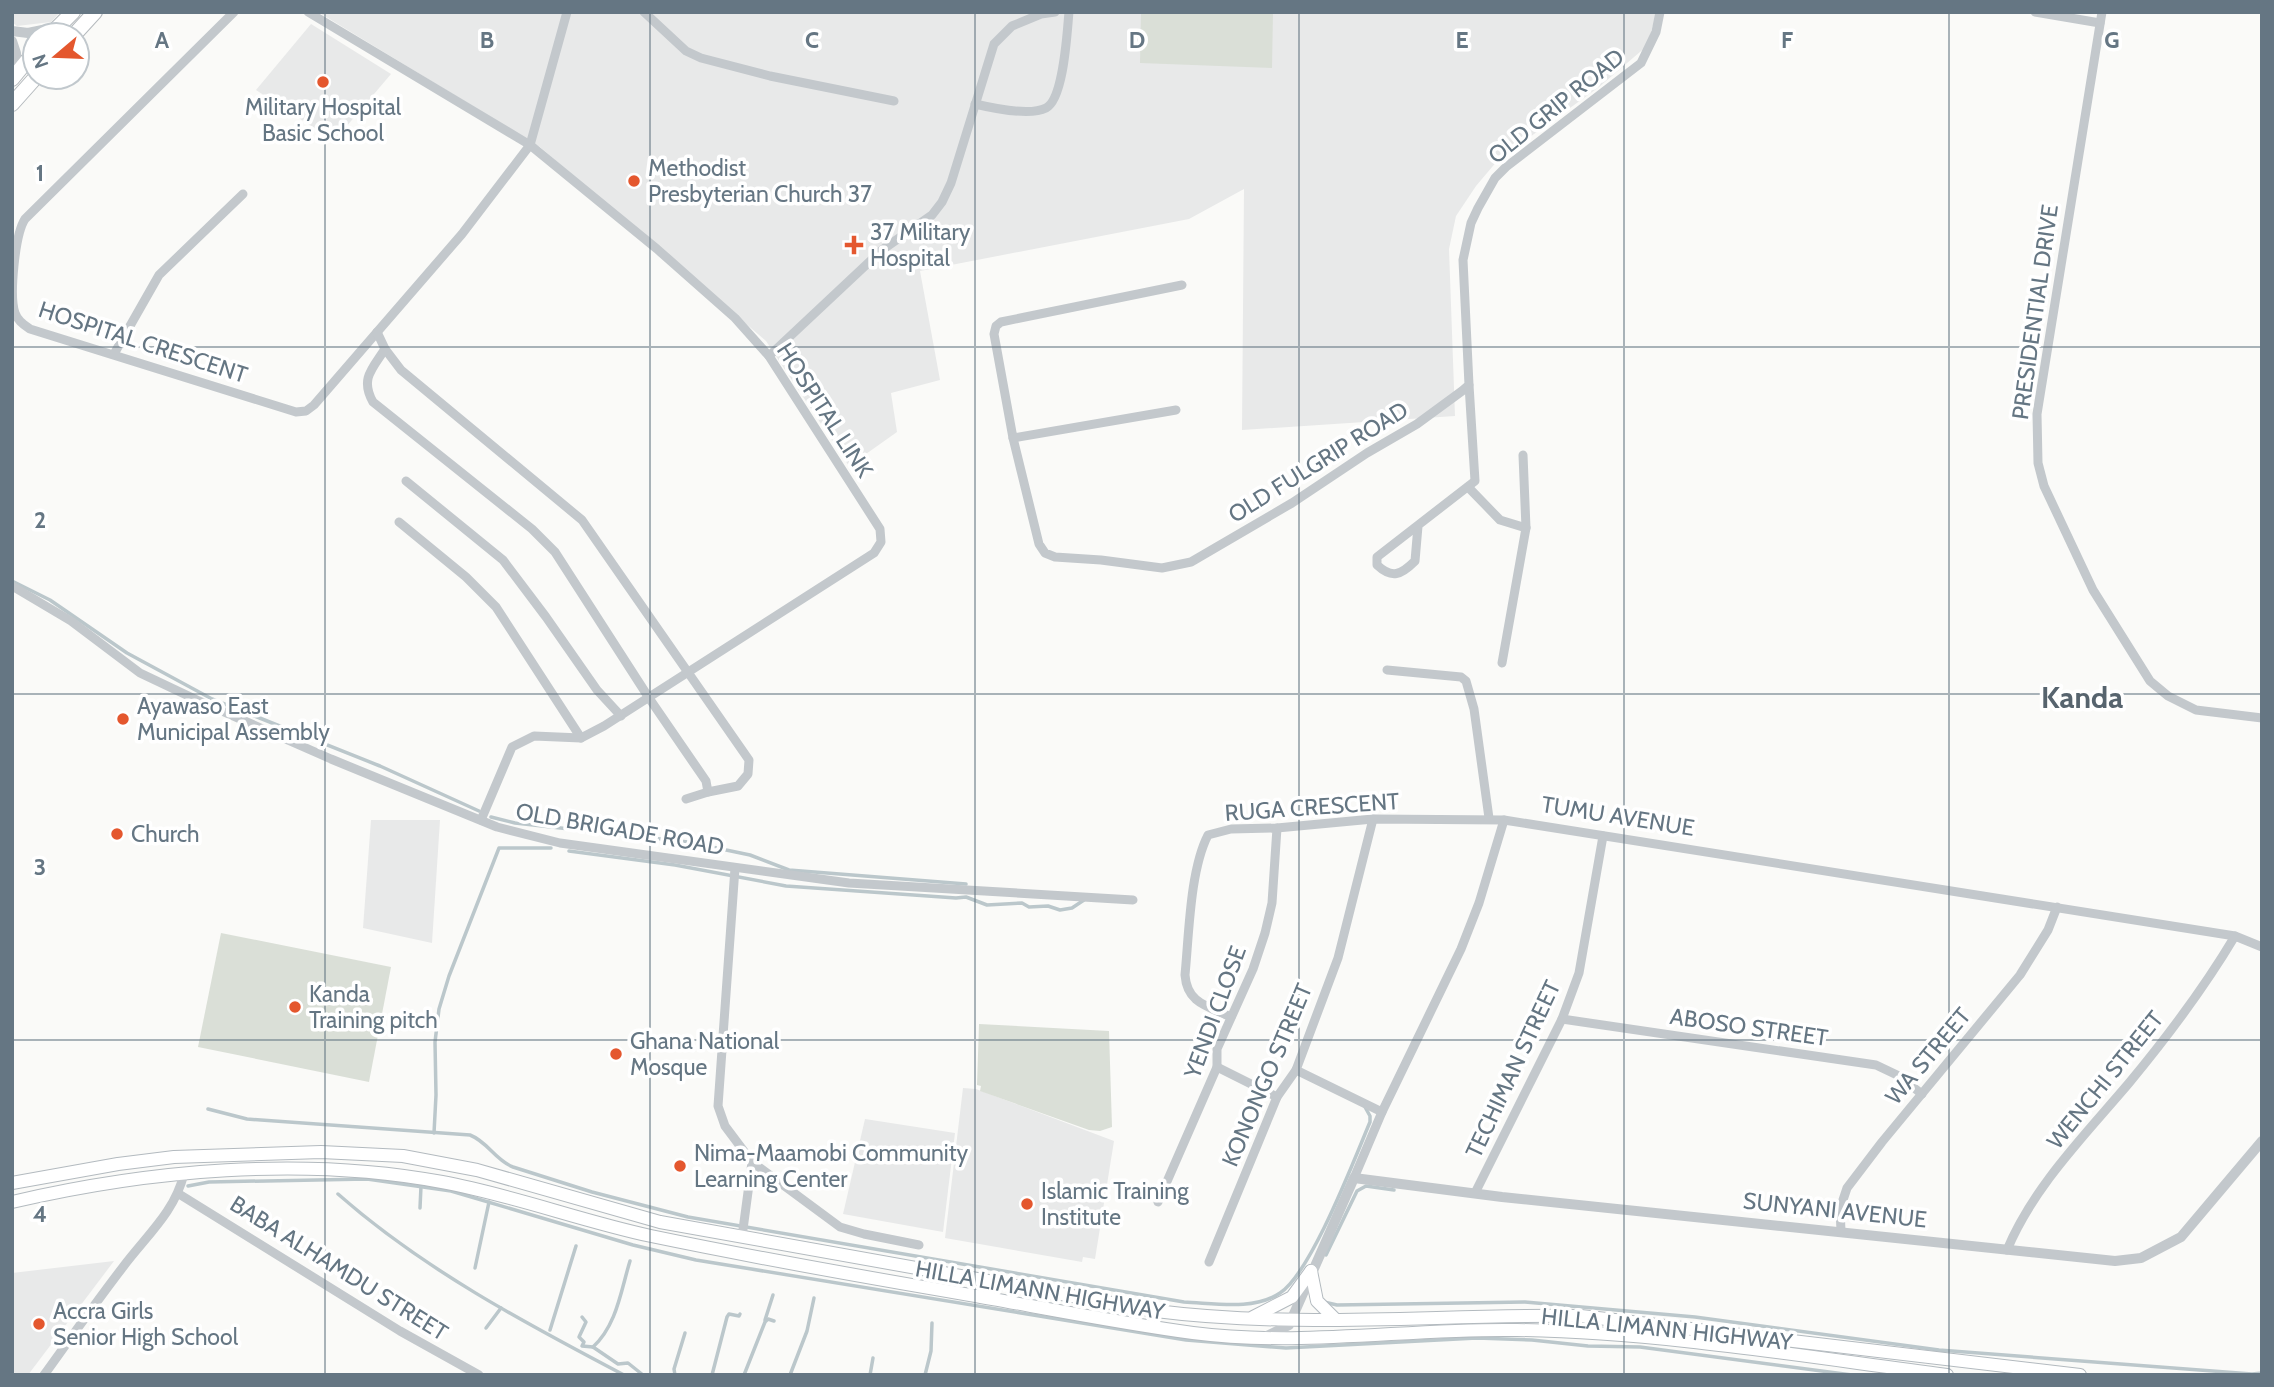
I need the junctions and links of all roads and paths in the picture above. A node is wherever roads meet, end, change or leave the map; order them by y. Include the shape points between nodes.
1 (234, 12) edge
2 (308, 12) edge
3 (567, 12) edge
4 (644, 12) edge
5 (1055, 12) edge
6 (1069, 12) edge
7 (1660, 12) edge
8 (2035, 12) edge
9 (2102, 12) edge
10 (2101, 23) junction
11 (12, 41) edge
12 (14, 76) edge
13 (894, 101) dead end
14 (975, 104) junction
15 (530, 145) junction
16 (243, 194) dead end
17 (1182, 285) dead end
18 (377, 332) junction
19 (385, 349) junction
20 (114, 354) junction
21 (769, 356) junction
22 (1465, 388) junction
23 (1176, 410) dead end
24 (1013, 438) junction
25 (1523, 455) dead end
26 (406, 481) dead end
27 (1468, 487) junction
28 (400, 522) dead end
29 (1418, 526) junction
30 (1527, 528) junction
31 (12, 586) edge
32 (1502, 663) dead end
33 (1387, 670) dead end
34 (688, 672) junction
35 (649, 698) junction
36 (621, 716) junction
37 (2262, 718) edge
38 (581, 738) junction
39 (708, 792) junction
40 (686, 799) dead end
41 (1489, 818) junction
42 (1373, 819) junction
43 (481, 820) junction
44 (1504, 820) junction
45 (1277, 828) junction
46 (1603, 836) junction
47 (735, 868) junction
48 (1133, 900) dead end
49 (2057, 907) junction
50 (2235, 936) junction
51 (2262, 947) edge
52 (1231, 1017) junction
53 (1562, 1019) junction
54 (1217, 1067) junction
55 (1296, 1070) junction
56 (1922, 1094) junction
57 (1277, 1097) junction
58 (1382, 1112) junction
59 (2262, 1141) edge
60 (752, 1162) junction
61 (184, 1174) junction
62 (1354, 1178) junction
63 (12, 1183) edge
64 (1475, 1193) junction
65 (179, 1194) junction
66 (12, 1202) edge
67 (1158, 1202) dead end
68 (1841, 1231) junction
69 (742, 1237) junction
70 (919, 1245) dead end
71 (2007, 1251) junction
72 (1209, 1262) dead end
73 (1311, 1271) junction
74 (1248, 1319) junction
75 (1335, 1319) junction
76 (1291, 1321) junction
77 (1265, 1337) junction
78 (460, 1364) junction
79 (44, 1375) edge
80 (455, 1375) edge
81 (480, 1375) edge
82 (1947, 1375) edge
83 (2080, 1375) edge

1 - 20 street, HOSPITAL CRESCENT via 19,227 13,302 20,322
2 - 15 street, HOSPITAL LINK
3 - 15 street
4 - 13 street via 686,51 701,58
5 - 14 street via 1012,26 994,44
6 - 14 street via 1059,85 1046,108 1011,111
7 - 22 street, OLD GRIP ROAD via 1656,32 1640,63 1506,167 1478,208 1463,260
8 - 10 street
9 - 10 street, PRESIDENTIAL DRIVE
10 - 37 street, PRESIDENTIAL DRIVE via 2037,414 2038,463 2092,590 2150,681 2196,710
11 - 12 street
14 - 21 street via 951,183 932,215 882,250
15 - 18 street, HOSPITAL CRESCENT
15 - 21 street, HOSPITAL LINK via 657,249 735,318
16 - 20 street via 159,275
17 - 24 street via 996,326
18 - 19 street
18 - 20 street, HOSPITAL CRESCENT via 314,405 296,412
19 - 34 street via 401,370 582,520
19 - 35 street via 367,377 373,402 555,552
21 - 34 street, HOSPITAL LINK via 880,529 881,542 874,553
22 - 24 street, OLD FULGRIP ROAD via 1292,503 1191,562 1163,568 1045,553
22 - 27 street, OLD GRIP ROAD via 1475,481
23 - 24 street
25 - 30 street
26 - 36 street via 503,560
27 - 29 street
27 - 30 street via 1500,520
28 - 38 street via 496,607
29 - 29 street via 1415,561 1395,574 1385,573 1377,565 1377,557
30 - 32 street
31 - 43 street, OLD BRIGADE ROAD via 71,621 140,673
33 - 41 street via 1466,681
34 - 35 street, HOSPITAL LINK
34 - 39 street via 749,760 748,774 738,786
35 - 36 street, HOSPITAL LINK
35 - 39 street via 706,781
36 - 38 street, HOSPITAL LINK
38 - 43 street via 534,736 512,747
39 - 40 street
41 - 42 street, RUGA CRESCENT
41 - 44 street, RUGA CRESCENT
42 - 45 street, RUGA CRESCENT
42 - 55 street, KONONGO STREET via 1338,958
43 - 47 street, OLD BRIGADE ROAD via 560,843
44 - 46 street, TUMU AVENUE
44 - 58 street via 1461,949
45 - 52 street, YENDI CLOSE via 1272,903 1265,933
45 - 52 street, RUGA CRESCENT via 1208,835 1201,849 1186,989 1194,999
46 - 49 street, TUMU AVENUE
46 - 53 street, TECHIMAN STREET via 1579,972
47 - 48 street, OLD BRIGADE ROAD via 849,883
47 - 60 street, OLD BRIGADE ROAD via 718,1105 725,1125
49 - 50 street, TUMU AVENUE
49 - 56 street, WA STREET via 2020,975
50 - 51 street, TUMU AVENUE
50 - 71 street, WENCHI STREET via 2173,1028 2026,1210
52 - 54 street, YENDI CLOSE via 1217,1049
53 - 56 street, ABOSO STREET via 1876,1065
53 - 64 street, TECHIMAN STREET
54 - 57 street
54 - 67 street, YENDI CLOSE
55 - 57 street, KONONGO STREET
55 - 58 street
56 - 68 street, WA STREET via 1847,1188 1840,1209
57 - 72 street, KONONGO STREET
58 - 62 street
59 - 71 street, SUNYANI AVENUE via 2181,1237 2151,1254 2115,1261
60 - 69 street
60 - 70 street, OLD BRIGADE ROAD via 840,1227
61 - 65 street
61 - 66 main road, HILLA LIMANN HIGHWAY via 105,1182
61 - 77 main road, HILLA LIMANN HIGHWAY via 322,1169 435,1181 646,1235 863,1276 1195,1333
62 - 64 street, SUNYANI AVENUE
62 - 73 street
63 - 69 main road, HILLA LIMANN HIGHWAY via 174,1157 376,1154 477,1170 660,1222
64 - 68 street, SUNYANI AVENUE
65 - 78 street, BABA ALHAMDU STREET
65 - 79 street
68 - 71 street, SUNYANI AVENUE
69 - 74 main road, HILLA LIMANN HIGHWAY via 1156,1311
73 - 74 main road via 1292,1297
73 - 75 main road via 1317,1301
73 - 76 street
74 - 76 main road, HILLA LIMANN HIGHWAY
75 - 76 main road, HILLA LIMANN HIGHWAY
75 - 83 main road, HILLA LIMANN HIGHWAY via 1581,1316
76 - 77 street via 1287,1328
77 - 82 main road, HILLA LIMANN HIGHWAY via 1573,1331
78 - 80 street
78 - 81 street, BABA ALHAMDU STREET

